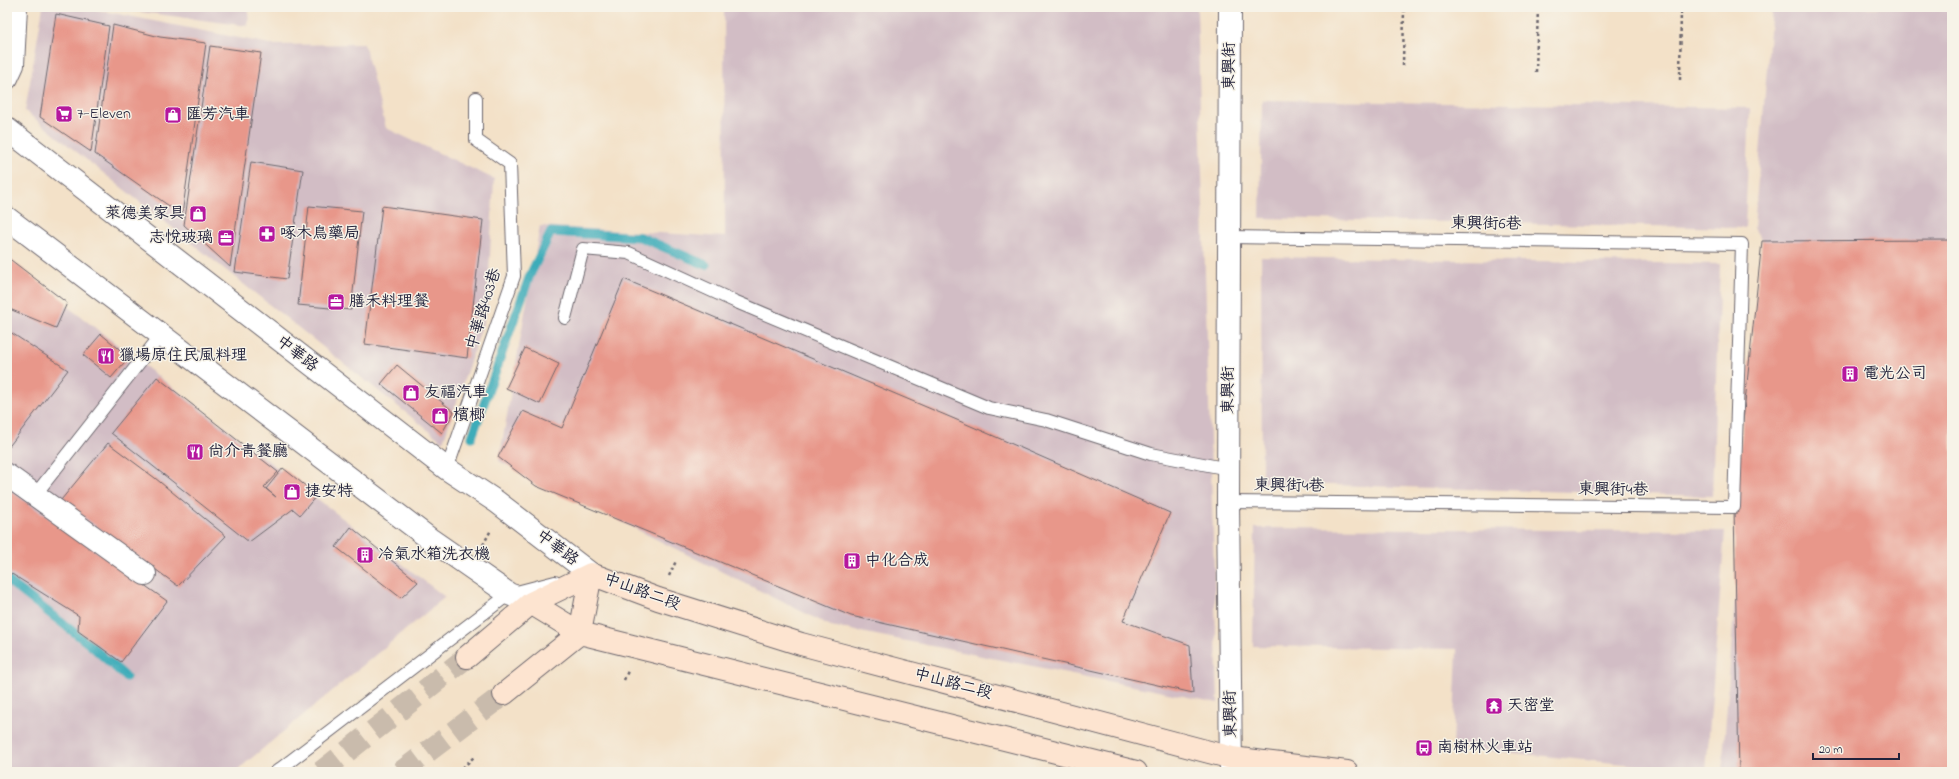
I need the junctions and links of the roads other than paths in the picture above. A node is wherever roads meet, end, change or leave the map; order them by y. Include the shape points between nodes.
1 (16, 7) edge
2 (1230, 7) edge
3 (7, 78) edge
4 (476, 98) dead end
5 (7, 129) edge
6 (7, 218) edge
7 (1230, 237) junction
8 (1742, 244) joint
9 (565, 318) dead end
10 (161, 335) junction
11 (447, 469) junction
12 (1229, 469) junction
13 (7, 475) edge
14 (35, 495) junction
15 (1228, 502) junction
16 (145, 574) dead end
17 (591, 574) junction
18 (509, 594) junction
19 (531, 602) junction
20 (580, 633) junction
21 (467, 657) tunnel mouth
22 (504, 694) tunnel mouth
23 (1231, 765) edge
24 (276, 772) edge
25 (1136, 772) edge
26 (1347, 772) edge

1 - 3 street via 13,65
2 - 7 street, 東興街
4 - 11 lane, 中華路403巷 via 476,140 510,164 514,276
5 - 11 street, 中華路
6 - 10 street
7 - 8 lane, 東興街6巷
7 - 12 street, 東興街
8 - 15 lane, 東興街4巷 via 1734,507
9 - 12 lane via 583,249 629,253 734,301 989,408 1046,420 1152,454
10 - 14 lane
10 - 18 street via 430,539
11 - 17 street, 中華路 via 504,508
12 - 15 street, 東興街
13 - 14 street
14 - 16 street
15 - 23 street, 東興街
17 - 18 lane
17 - 19 main road, 中山路二段
17 - 20 main road
17 - 23 main road, 中山路二段 via 658,599 801,644
18 - 19 street
18 - 24 lane
19 - 20 main road
19 - 21 main road, 中山路二段
20 - 22 main road
20 - 25 main road
23 - 26 main road, 中山路二段

